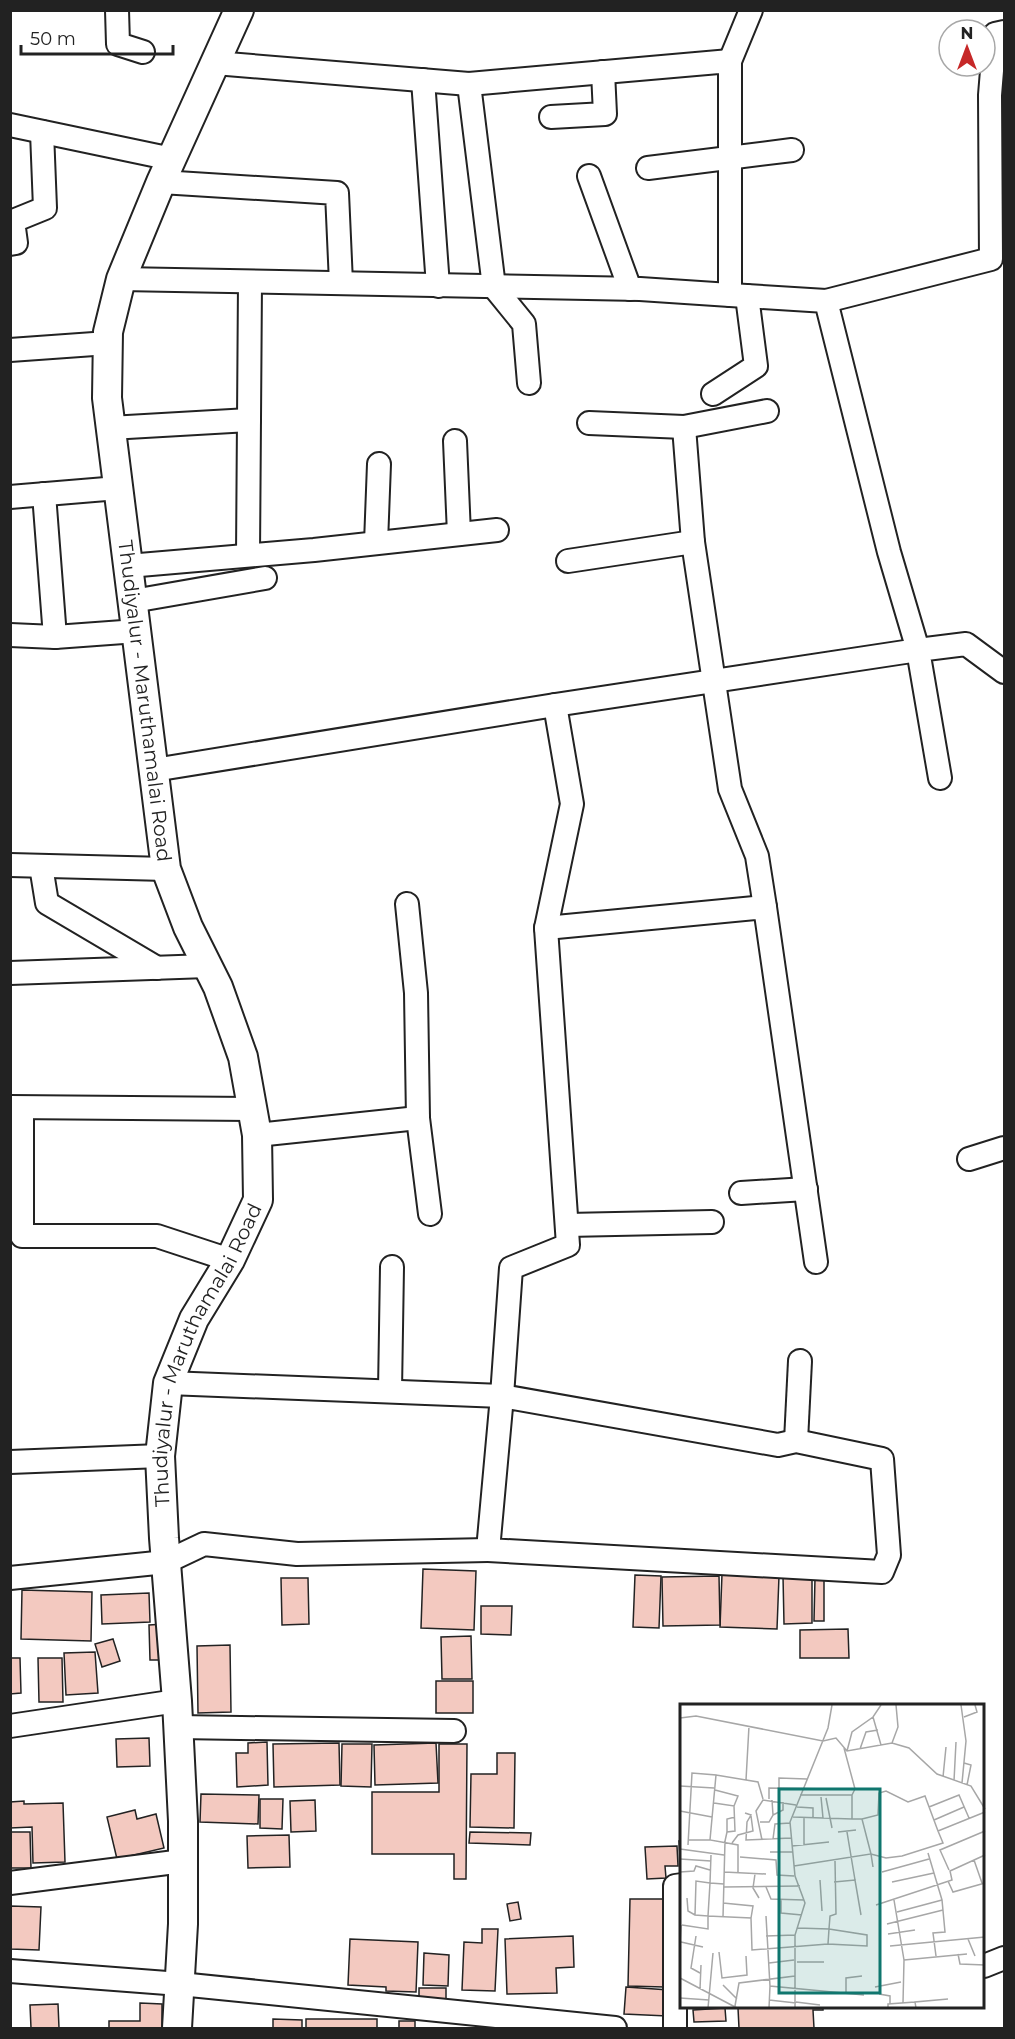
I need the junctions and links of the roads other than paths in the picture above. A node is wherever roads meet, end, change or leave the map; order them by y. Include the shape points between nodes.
1 (117, 10) edge
2 (239, 10) edge
3 (751, 10) edge
4 (1005, 32) edge
5 (142, 52) dead end
6 (730, 61) junction
7 (215, 63) junction
8 (603, 72) junction
9 (423, 80) junction
10 (469, 84) junction
11 (551, 117) dead end
12 (10, 125) edge
13 (42, 132) junction
14 (792, 150) dead end
15 (730, 158) junction
16 (648, 168) dead end
17 (167, 170) junction
18 (589, 176) dead end
19 (10, 244) edge
20 (121, 279) junction
21 (250, 282) junction
22 (341, 284) junction
23 (438, 285) junction
24 (494, 286) junction
25 (630, 289) junction
26 (738, 296) junction
27 (826, 301) junction
28 (108, 343) junction
29 (10, 350) edge
30 (529, 383) dead end
31 (713, 394) dead end
32 (767, 411) dead end
33 (249, 420) junction
34 (589, 423) dead end
35 (684, 426) junction
36 (110, 428) junction
37 (455, 441) dead end
38 (379, 464) dead end
39 (118, 488) junction
40 (44, 494) junction
41 (10, 497) edge
42 (497, 530) dead end
43 (459, 534) junction
44 (693, 542) junction
45 (376, 543) junction
46 (248, 555) junction
47 (568, 561) dead end
48 (128, 566) junction
49 (265, 578) dead end
50 (133, 601) junction
51 (136, 632) junction
52 (10, 635) edge
53 (55, 637) junction
54 (918, 650) junction
55 (1005, 672) edge
56 (714, 681) junction
57 (555, 705) junction
58 (154, 770) junction
59 (940, 778) dead end
60 (10, 866) edge
61 (41, 866) junction
62 (166, 869) junction
63 (407, 904) dead end
64 (765, 907) junction
65 (546, 928) junction
66 (207, 966) junction
67 (158, 968) junction
68 (10, 973) edge
69 (16, 1107) edge
70 (418, 1119) junction
71 (255, 1122) junction
72 (1005, 1148) edge
73 (969, 1159) dead end
74 (806, 1189) junction
75 (741, 1193) dead end
76 (430, 1214) dead end
77 (712, 1222) dead end
78 (567, 1225) junction
79 (230, 1260) junction
80 (816, 1262) dead end
81 (392, 1267) dead end
82 (800, 1362) dead end
83 (168, 1383) junction
84 (390, 1391) junction
85 (502, 1396) junction
86 (796, 1441) junction
87 (160, 1456) junction
88 (10, 1462) edge
89 (488, 1550) junction
90 (166, 1562) junction
91 (10, 1578) edge
92 (178, 1714) junction
93 (10, 1726) edge
94 (454, 1731) dead end
95 (183, 1861) junction
96 (10, 1883) edge
97 (680, 1885) edge
98 (1005, 1958) edge
99 (985, 1966) edge
100 (10, 1971) edge
101 (180, 1984) junction
102 (177, 2028) edge
103 (615, 2028) edge
104 (675, 2028) edge

1 - 5 street via 118,44
2 - 7 main road, Thudiyalur - Maruthamalai Road
3 - 6 street
4 - 27 street via 995,34 990,95 991,259
6 - 8 street
6 - 15 street
7 - 9 street
7 - 17 main road, Thudiyalur - Maruthamalai Road
8 - 10 street
8 - 11 street via 605,114
9 - 10 street
9 - 23 street
10 - 24 street
12 - 13 street
13 - 17 street
13 - 19 street via 45,208 13,221 16,243
14 - 15 street
15 - 16 street
15 - 26 street
17 - 20 main road, Thudiyalur - Maruthamalai Road
17 - 22 street via 337,193
18 - 25 street
20 - 21 street
20 - 28 main road, Thudiyalur - Maruthamalai Road
21 - 22 street
21 - 33 street
22 - 23 street
23 - 24 street
24 - 25 street
24 - 30 street via 524,324
25 - 26 street
26 - 27 street
26 - 31 street via 756,366
27 - 54 street via 889,552
28 - 29 street
28 - 36 main road, Thudiyalur - Maruthamalai Road
32 - 35 street
33 - 36 street
33 - 46 street
34 - 35 street
35 - 44 street
36 - 39 main road, Thudiyalur - Maruthamalai Road
37 - 43 street
38 - 45 street
39 - 40 street
39 - 48 main road, Thudiyalur - Maruthamalai Road
40 - 41 street
40 - 53 street
42 - 43 street
43 - 45 street
44 - 47 street
44 - 56 street
45 - 46 street
46 - 48 street
48 - 50 main road, Thudiyalur - Maruthamalai Road
49 - 50 street
50 - 51 main road, Thudiyalur - Maruthamalai Road
51 - 53 street
51 - 58 main road, Thudiyalur - Maruthamalai Road
52 - 53 street
54 - 55 street via 966,644
54 - 56 street
54 - 59 street
56 - 57 street
56 - 64 street via 730,789 757,856
57 - 58 street
57 - 65 street via 572,804
58 - 62 main road, Thudiyalur - Maruthamalai Road
60 - 61 street
61 - 62 street
61 - 67 street via 47,903
62 - 66 main road, Thudiyalur - Maruthamalai Road
63 - 70 street via 416,993
64 - 65 street
64 - 74 street
65 - 78 street
66 - 67 street
66 - 71 main road, Thudiyalur - Maruthamalai Road via 243,1057
67 - 68 street
69 - 71 street
69 - 79 street via 22,1236 158,1236
70 - 71 street
70 - 76 street
71 - 79 main road, Thudiyalur - Maruthamalai Road via 258,1200
72 - 73 street
74 - 75 street
74 - 80 street
77 - 78 street
78 - 85 street via 568,1245 511,1268
79 - 83 main road, Thudiyalur - Maruthamalai Road via 194,1319
81 - 84 street
82 - 86 street
83 - 84 street
83 - 87 main road, Thudiyalur - Maruthamalai Road
84 - 85 street
85 - 86 street via 778,1445
85 - 89 street
86 - 89 street via 882,1459 889,1555 882,1572
87 - 88 street
87 - 90 main road, Thudiyalur - Maruthamalai Road
89 - 90 street via 297,1554 204,1544
90 - 91 street
90 - 92 main road, Thudiyalur - Maruthamalai Road
92 - 93 street
92 - 94 street
92 - 95 main road, Thudiyalur - Maruthamalai Road
95 - 96 street
95 - 101 main road, Thudiyalur - Maruthamalai Road
97 - 104 street via 675,1886
98 - 99 street
100 - 101 street
101 - 102 main road, Thudiyalur - Maruthamalai Road
101 - 103 street

